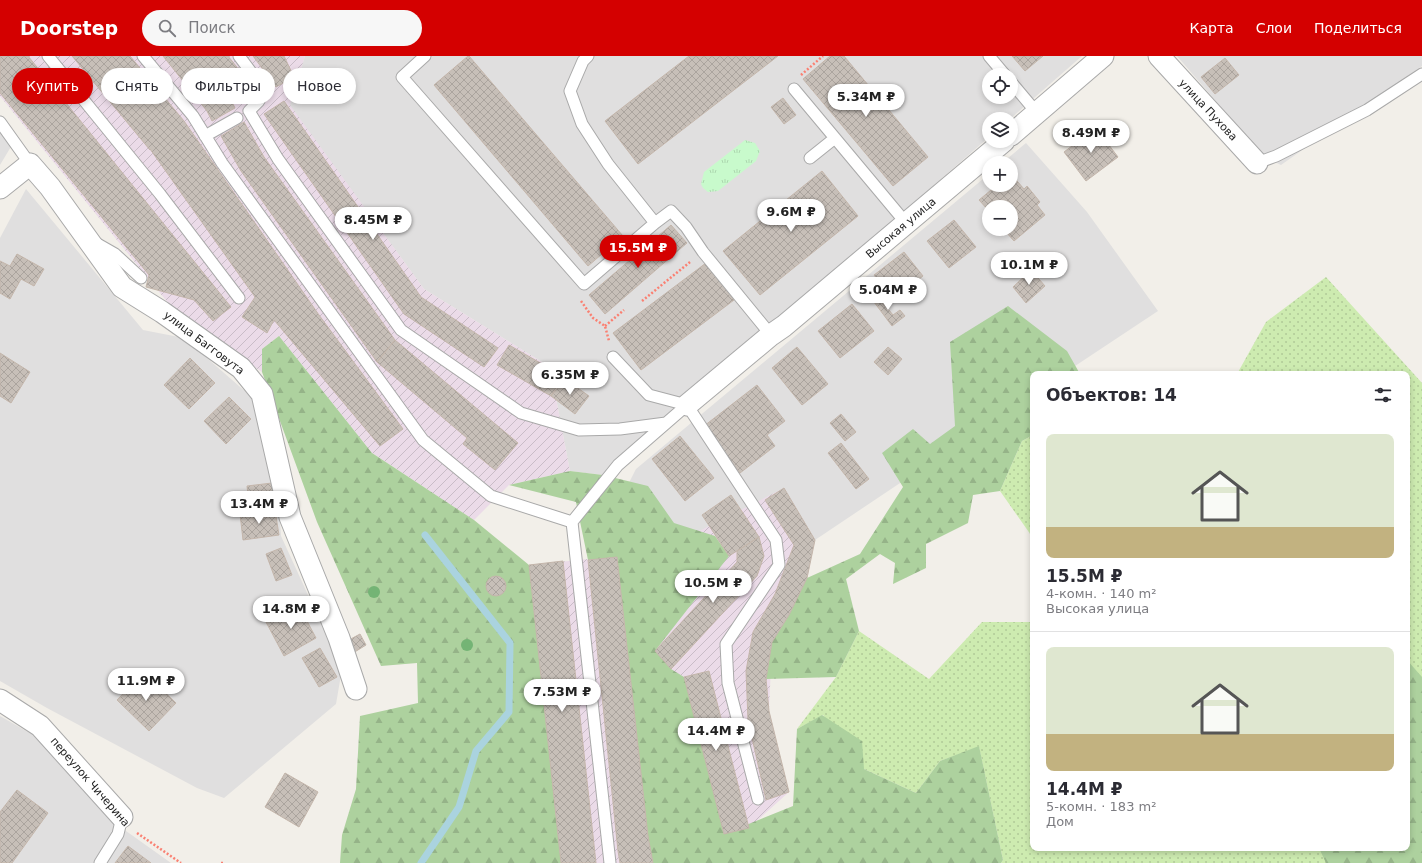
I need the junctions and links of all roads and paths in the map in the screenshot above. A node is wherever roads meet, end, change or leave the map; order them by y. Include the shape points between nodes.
1 (48, 56) edge
2 (143, 56) edge
3 (239, 56) edge
4 (425, 56) edge
5 (588, 56) edge
6 (823, 56) edge
7 (989, 56) edge
8 (1103, 56) edge
9 (1159, 56) edge
10 (248, 68) edge
11 (999, 68) edge
12 (1422, 74) edge
13 (794, 89) joint
14 (1018, 90) edge
15 (256, 104) edge
16 (1037, 113) junction
17 (237, 118) dead end
18 (0, 122) edge
19 (1018, 129) edge
20 (205, 136) junction
21 (835, 138) junction
22 (996, 148) edge
23 (810, 158) dead end
24 (1257, 163) joint
25 (30, 164) junction
26 (0, 188) edge
27 (655, 223) junction
28 (906, 223) junction
29 (85, 237) junction
30 (703, 252) junction
31 (141, 278) dead end
32 (584, 284) junction
33 (239, 298) dead end
34 (642, 301) dead end
35 (624, 310) dead end
36 (605, 326) junction
37 (771, 335) junction
38 (612, 357) joint
39 (687, 405) junction
40 (666, 423) junction
41 (572, 522) junction
42 (356, 689) dead end
43 (0, 700) edge
44 (758, 799) dead end
45 (122, 817) junction
46 (100, 863) edge
47 (181, 863) edge
48 (221, 863) edge
49 (225, 863) edge
50 (610, 863) edge

1 - 33 lane via 160,194
2 - 20 lane via 193,116
3 - 10 lane
4 - 32 lane via 402,76
5 - 27 lane via 583,61 570,91 582,124 608,164
6 - 13 path via 798,76
7 - 11 lane
8 - 16 street
9 - 24 street, улица Пухова
12 - 24 lane via 1367,110
13 - 21 lane
14 - 16 lane
15 - 40 lane via 249,111 278,159 401,330 521,413 578,430 620,429
16 - 19 street
17 - 20 lane
18 - 25 lane
20 - 41 lane via 423,440 491,496
21 - 23 lane
21 - 28 lane
22 - 28 street, Высокая улица
25 - 26 street
25 - 29 street, улица Багговута via 50,187
27 - 30 lane via 671,211
27 - 32 lane
28 - 37 street, Высокая улица
29 - 31 lane via 115,254
29 - 42 street, улица Багговута via 122,287 241,368 262,394 290,517 340,638
30 - 34 path
30 - 37 lane
32 - 36 path via 581,301 593,318
35 - 36 path
36 - 38 path
37 - 39 street, Высокая улица
38 - 39 lane via 649,395
39 - 40 lane
39 - 44 lane via 776,540 779,565 726,644 728,683
40 - 41 lane via 618,465
41 - 50 lane
43 - 45 street, переулок Чичерина via 40,726
45 - 46 lane via 118,834
45 - 47 path, переулок Чичерина via 130,829
48 - 49 path

